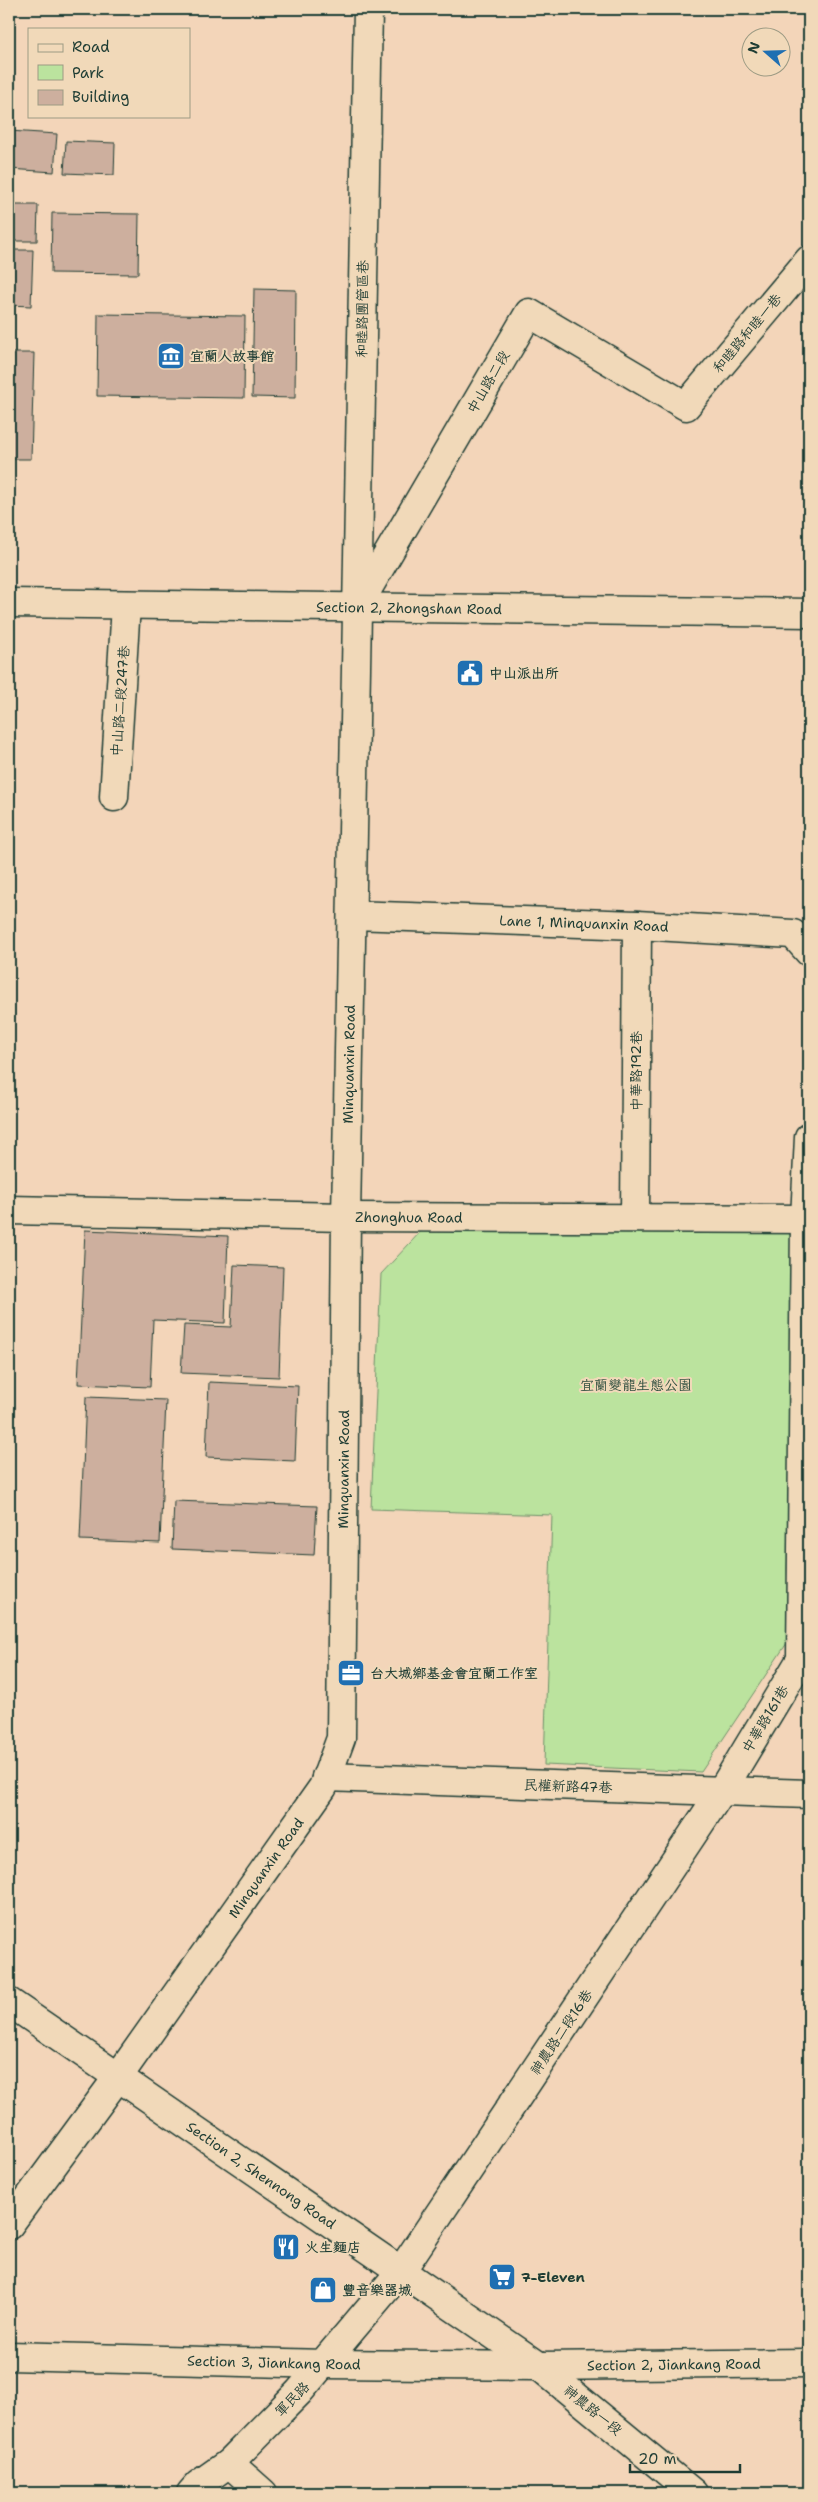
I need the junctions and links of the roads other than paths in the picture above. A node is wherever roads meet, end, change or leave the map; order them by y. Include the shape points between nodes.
1 (368, 9) edge
2 (809, 260) edge
3 (686, 406) joint
4 (9, 603) edge
5 (126, 605) junction
6 (356, 609) junction
7 (809, 613) edge
8 (114, 797) dead end
9 (352, 915) junction
10 (637, 925) junction
11 (809, 952) edge
12 (809, 1137) edge
13 (9, 1210) edge
14 (346, 1217) junction
15 (635, 1217) junction
16 (807, 1219) edge
17 (805, 1653) edge
18 (326, 1777) junction
19 (721, 1792) junction
20 (809, 1794) edge
21 (9, 2002) edge
22 (118, 2077) junction
23 (9, 2225) edge
24 (401, 2271) junction
25 (9, 2356) edge
26 (809, 2363) edge
27 (325, 2364) junction
28 (538, 2366) junction
29 (229, 2463) junction
30 (191, 2493) edge
31 (263, 2493) edge
32 (693, 2493) edge

1 - 6 street, 和睦路團管區巷
2 - 3 street, 和睦路和睦一巷
3 - 6 street, 中山路二段 via 529,313
4 - 5 street, Section 2, Zhongshan Road
5 - 6 street, Section 2, Zhongshan Road
5 - 8 street, 中山路二段247巷
6 - 7 street, Section 2, Zhongshan Road
6 - 9 street, Minquanxin Road
9 - 10 street, Lane 1, Minquanxin Road
9 - 14 street, Minquanxin Road
10 - 11 street, Lane 1, Minquanxin Road via 793,934
10 - 15 street, 中華路192巷
12 - 16 street
13 - 14 street, Zhonghua Road
14 - 15 street, Zhonghua Road
14 - 18 street, Minquanxin Road via 341,1738
15 - 16 street, Zhonghua Road
16 - 17 street
17 - 19 street, 中華路161巷
18 - 19 street, 民權新路47巷
18 - 22 street, Minquanxin Road via 324,1787
19 - 20 street, 民權新路47巷
19 - 24 street, 神農路二段16巷
21 - 22 street, Section 2, Shennong Road
22 - 23 street, Minquanxin Road
22 - 24 street, Section 2, Shennong Road
24 - 27 street, 軍民路
24 - 28 street, Section 2, Shennong Road
25 - 27 street, Section 3, Jiankang Road
26 - 28 street, Section 2, Jiankang Road
27 - 28 street, Section 3, Jiankang Road
27 - 29 street, 軍民路
28 - 32 street, 神農路一段
29 - 30 street, 軍民路
29 - 31 street

